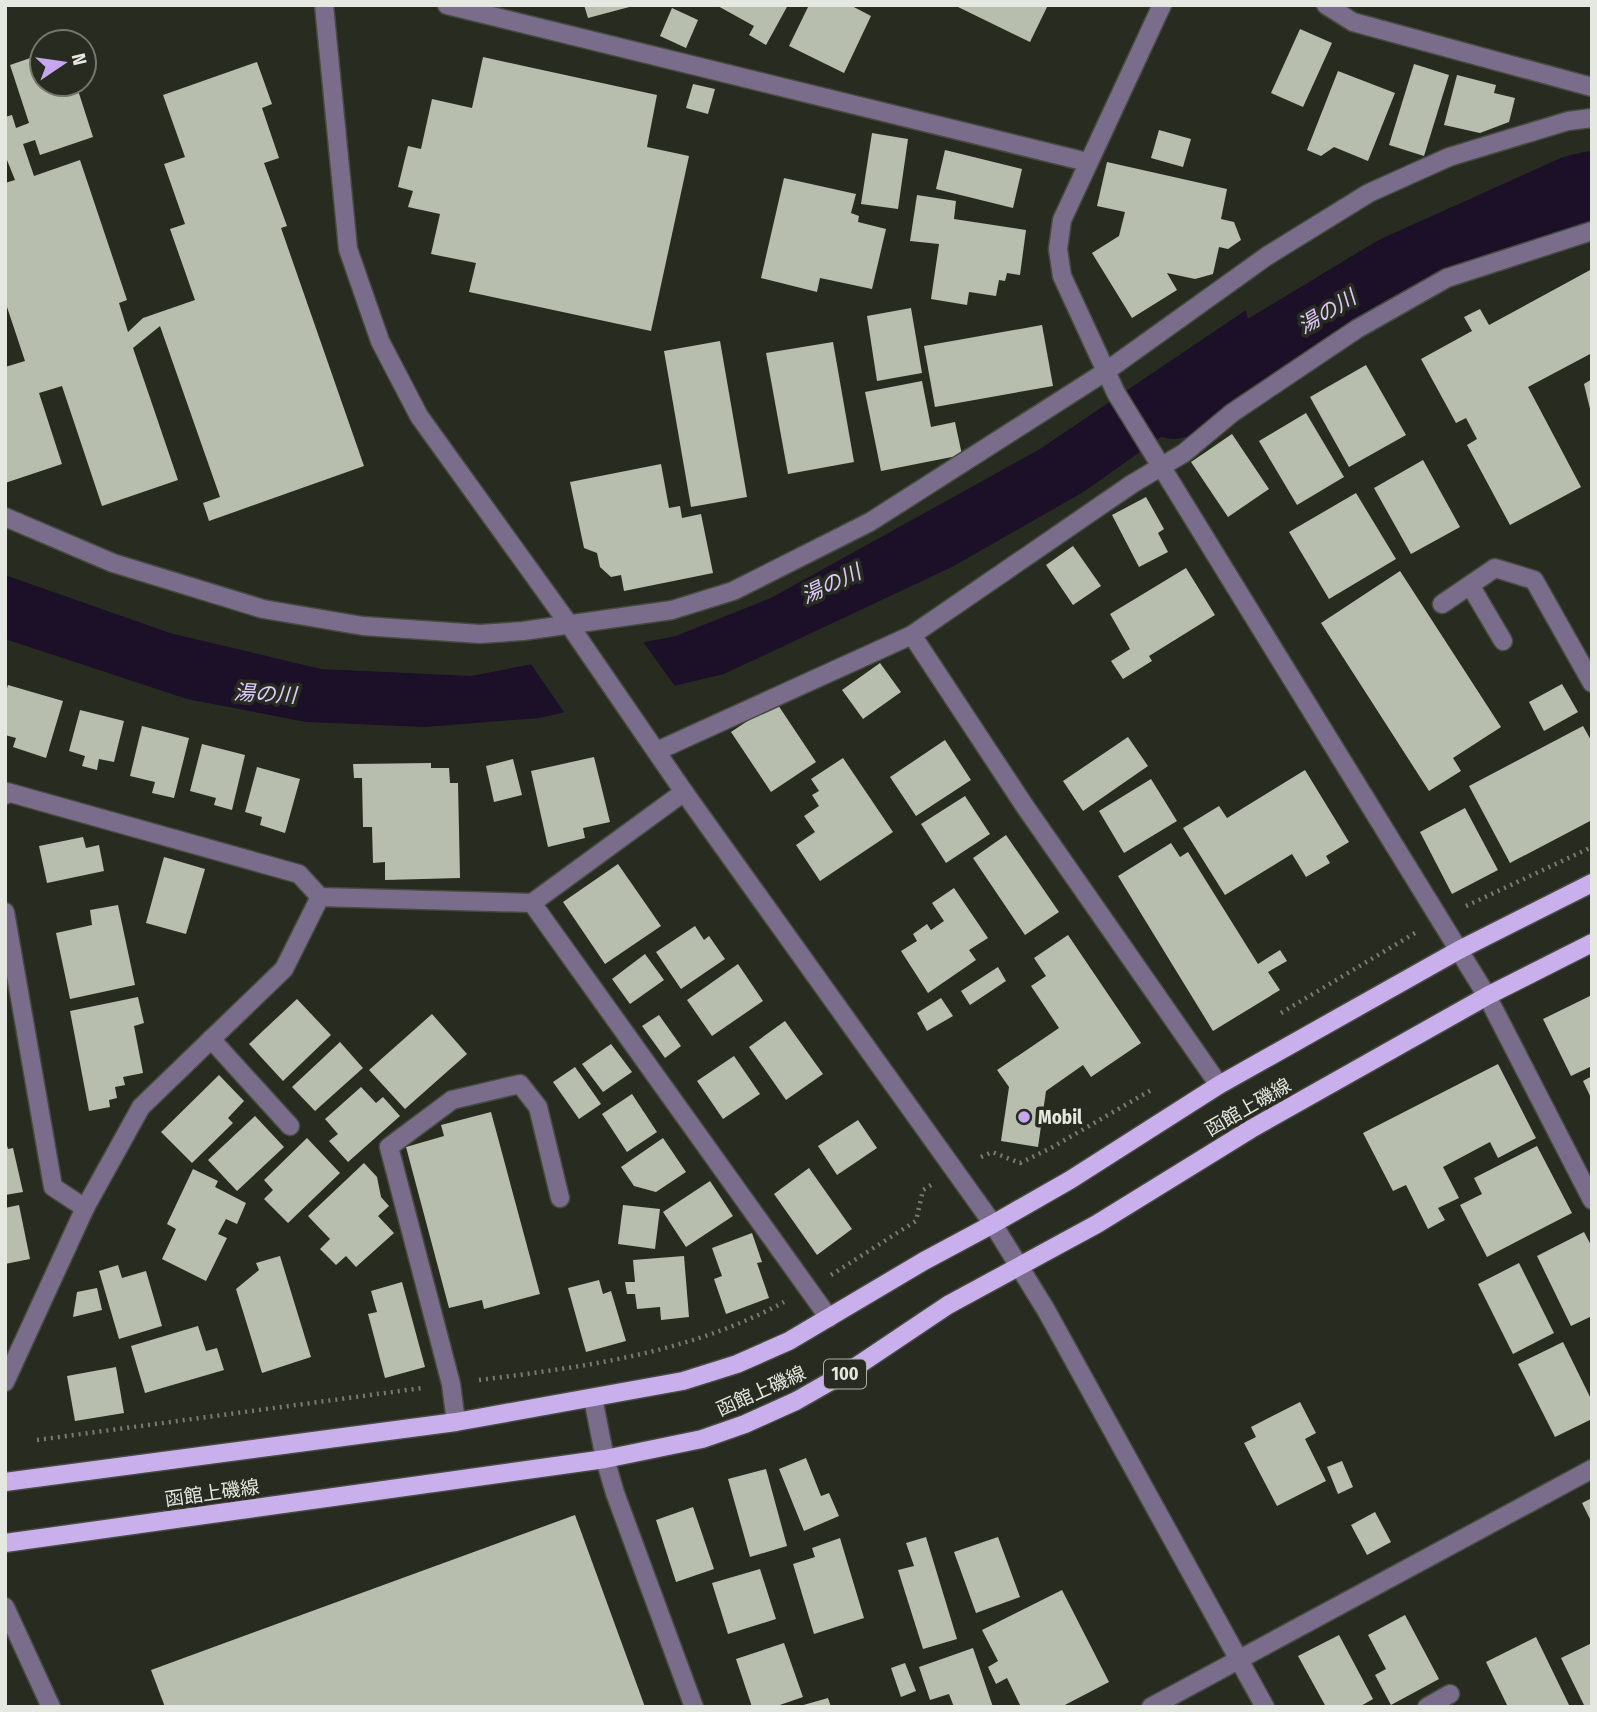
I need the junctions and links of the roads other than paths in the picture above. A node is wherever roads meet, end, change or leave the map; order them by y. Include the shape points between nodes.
1 (324, 5) edge
2 (447, 5) edge
3 (1163, 5) edge
4 (1326, 5) edge
5 (1592, 87) edge
6 (1592, 118) edge
7 (1087, 162) junction
8 (1592, 231) edge
9 (1105, 372) junction
10 (1159, 462) junction
11 (5, 517) edge
12 (1470, 585) junction
13 (1442, 604) dead end
14 (568, 623) junction
15 (912, 635) junction
16 (1503, 641) dead end
17 (1592, 683) edge
18 (657, 751) junction
19 (684, 792) junction
20 (5, 795) edge
21 (1592, 883) edge
22 (320, 897) junction
23 (532, 903) junction
24 (5, 912) edge
25 (1592, 943) edge
26 (1459, 950) junction
27 (1487, 996) junction
28 (211, 1039) junction
29 (1219, 1086) junction
30 (290, 1126) dead end
31 (560, 1198) dead end
32 (1592, 1200) edge
33 (85, 1208) junction
34 (993, 1224) junction
35 (1019, 1265) junction
36 (828, 1318) junction
37 (5, 1382) edge
38 (593, 1398) junction
39 (456, 1422) junction
40 (605, 1459) junction
41 (1592, 1469) edge
42 (5, 1482) edge
43 (5, 1543) edge
44 (5, 1607) edge
45 (1239, 1658) junction
46 (1450, 1694) dead end
47 (51, 1707) edge
48 (694, 1707) edge
49 (1151, 1707) edge
50 (1265, 1707) edge
51 (1427, 1707) edge

1 - 14 street via 348,249 380,341 419,416
2 - 7 street
3 - 7 street
4 - 5 street via 1353,22
6 - 9 street via 1449,157 1369,193 1267,256
7 - 9 street via 1062,220 1058,249 1062,276
8 - 10 street via 1447,278 1357,329 1232,413 1184,453
9 - 10 street
9 - 14 street via 870,522 733,591 672,610
10 - 15 street
10 - 26 street
11 - 14 street via 113,563 263,609 363,626 480,634
12 - 13 street
12 - 16 street
12 - 17 street via 1495,568 1534,580
14 - 18 street
15 - 18 street
15 - 29 street via 1024,806
18 - 19 street
19 - 23 street
19 - 34 street
20 - 22 street via 299,874
21 - 26 main road, 函館上磯線
22 - 23 street
22 - 28 street via 284,969
23 - 36 street
24 - 33 street via 53,1187
25 - 27 main road, 函館上磯線 / 100
26 - 27 street
26 - 29 main road, 函館上磯線
27 - 32 street
27 - 35 main road, 函館上磯線 / 100
28 - 30 street
28 - 33 street via 141,1107
29 - 34 main road, 函館上磯線
31 - 39 street via 538,1107 520,1084 452,1100 388,1147
33 - 37 street
34 - 35 street
34 - 36 main road, 函館上磯線
35 - 40 main road, 函館上磯線 / 100 via 796,1401 702,1439
35 - 45 street
36 - 38 main road, 函館上磯線 via 737,1364 683,1381
38 - 39 main road, 函館上磯線
38 - 40 street
39 - 42 main road, 函館上磯線
40 - 43 main road, 函館上磯線 / 100
40 - 48 street
41 - 45 street
44 - 47 street
45 - 49 street
45 - 50 street
46 - 51 street

